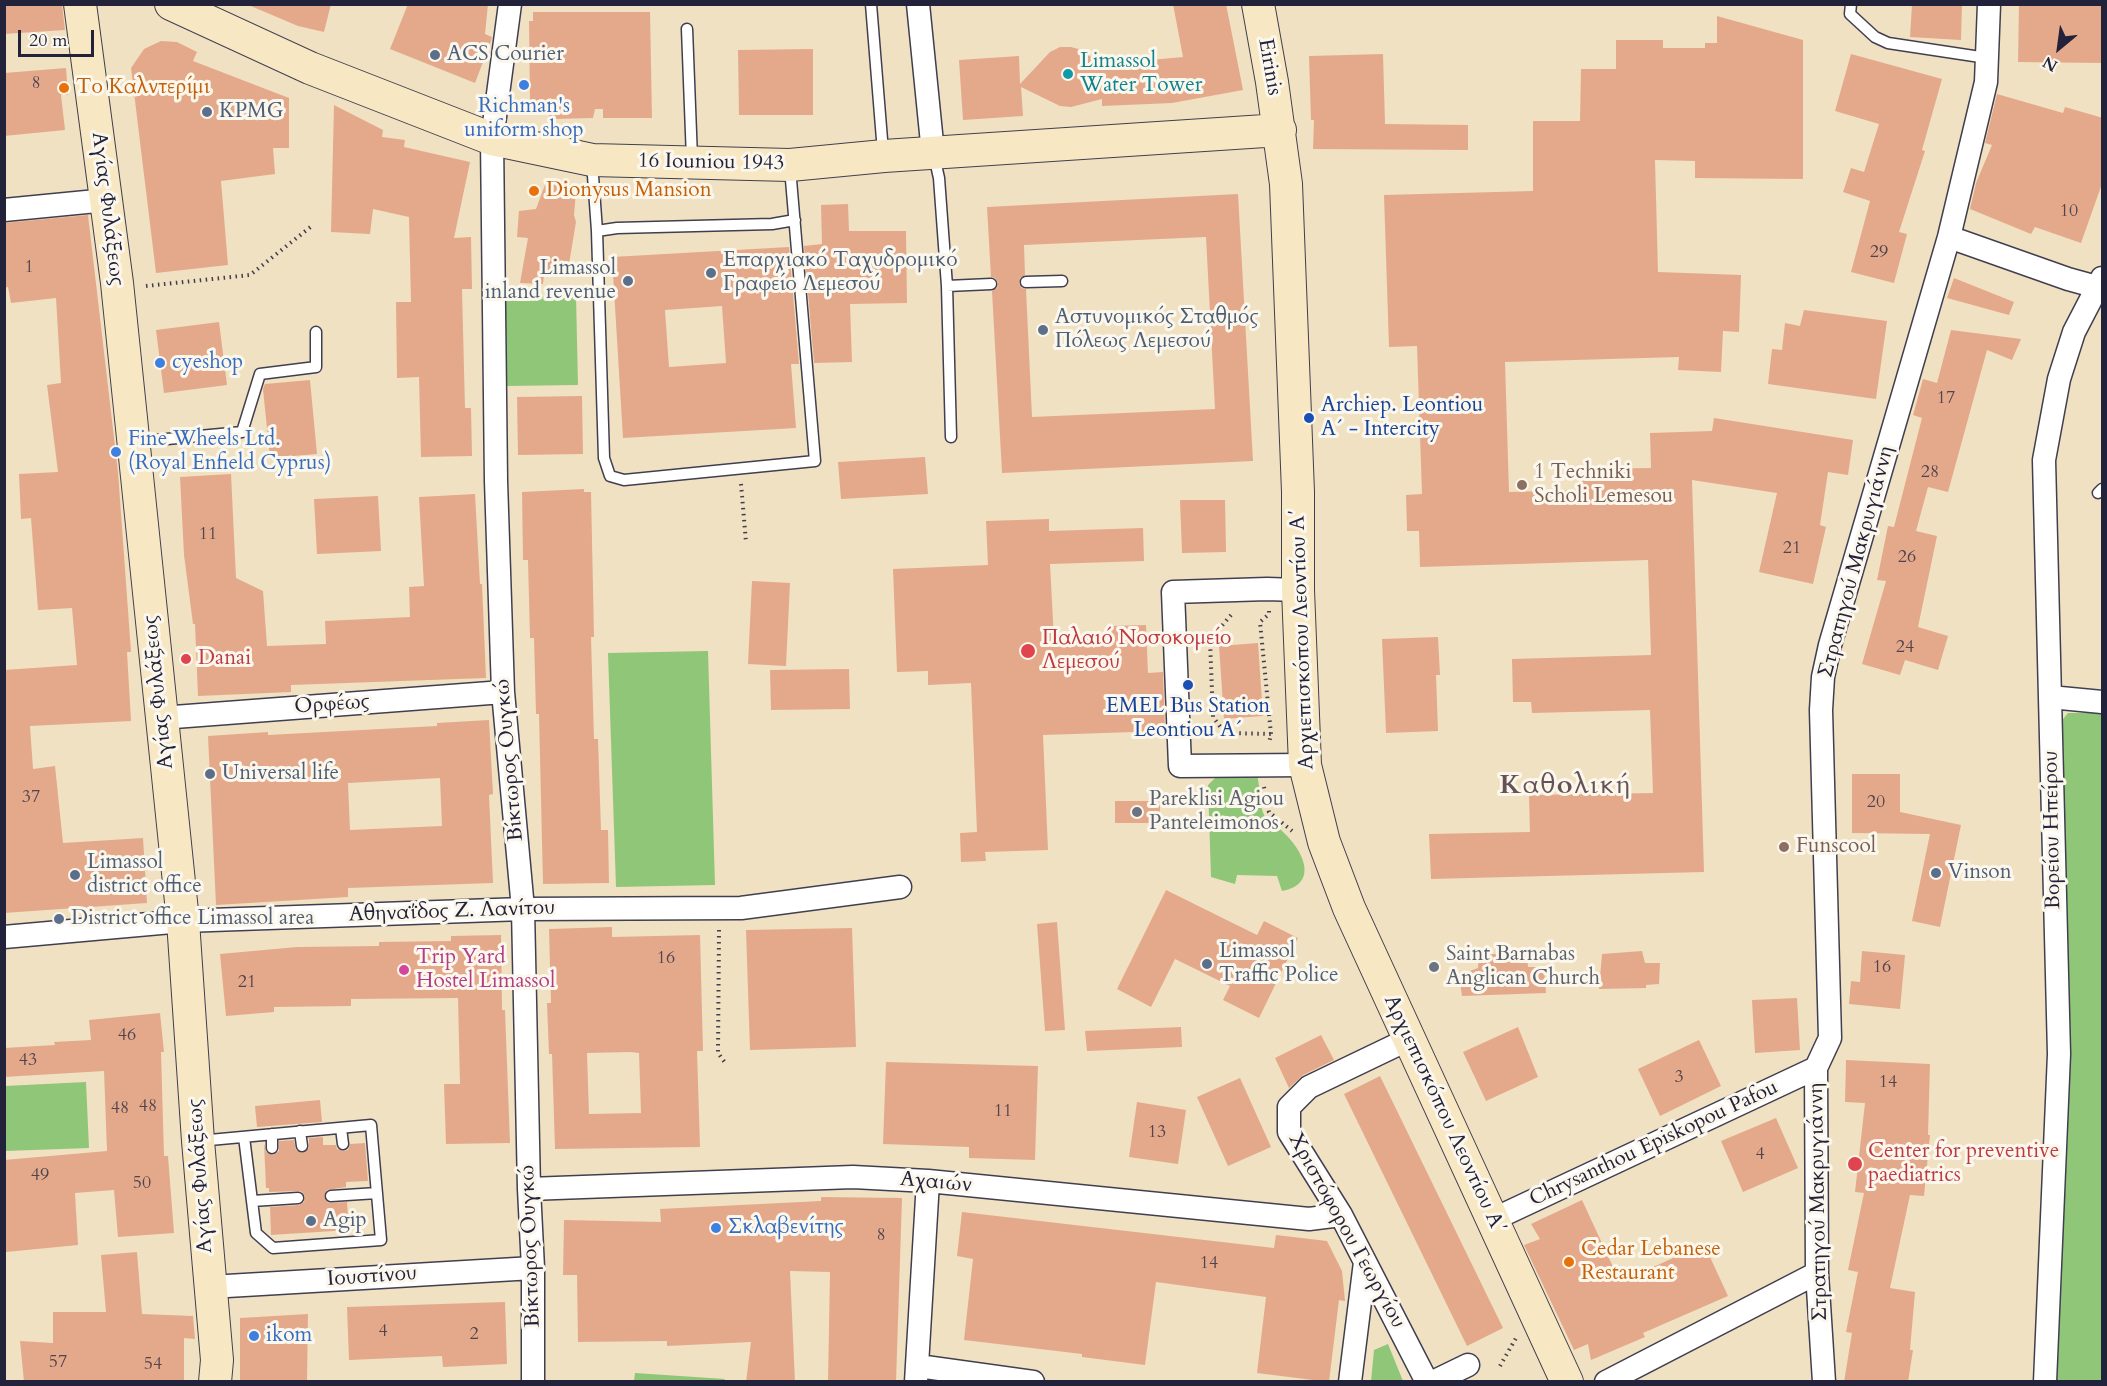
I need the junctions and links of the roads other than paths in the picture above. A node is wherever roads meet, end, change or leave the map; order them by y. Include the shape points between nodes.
1 (80, 4) edge
2 (171, 4) edge
3 (510, 4) edge
4 (871, 4) edge
5 (918, 4) edge
6 (1258, 4) edge
7 (1851, 4) edge
8 (1989, 4) edge
9 (687, 29) dead end
10 (1987, 58) junction
11 (1280, 130) junction
12 (492, 139) junction
13 (933, 153) junction
14 (884, 156) junction
15 (592, 160) junction
16 (692, 162) junction
17 (790, 165) junction
18 (107, 200) junction
19 (4, 210) edge
20 (795, 220) junction
21 (597, 231) junction
22 (1949, 237) junction
23 (1062, 281) dead end
24 (1026, 282) dead end
25 (992, 284) dead end
26 (2101, 285) edge
27 (947, 286) junction
28 (316, 332) dead end
29 (951, 437) dead end
30 (132, 443) junction
31 (1298, 590) junction
32 (503, 692) junction
33 (2050, 697) junction
34 (2103, 702) edge
35 (161, 718) junction
36 (1305, 765) junction
37 (900, 886) dead end
38 (523, 909) junction
39 (183, 921) junction
40 (4, 937) edge
41 (1409, 1039) junction
42 (1816, 1068) junction
43 (341, 1128) junction
44 (300, 1131) junction
45 (272, 1134) junction
46 (244, 1137) junction
47 (198, 1142) junction
48 (343, 1144) dead end
49 (302, 1146) dead end
50 (272, 1148) dead end
51 (928, 1181) junction
52 (346, 1182) dead end
53 (274, 1187) dead end
54 (529, 1189) junction
55 (377, 1193) junction
56 (346, 1195) junction
57 (331, 1196) dead end
58 (298, 1198) dead end
59 (274, 1199) junction
60 (252, 1201) junction
61 (1341, 1215) junction
62 (1492, 1220) junction
63 (1365, 1262) junction
64 (533, 1268) junction
65 (1817, 1273) junction
66 (210, 1287) junction
67 (1468, 1365) dead end
68 (917, 1374) edge
69 (1555, 1375) edge
70 (215, 1382) edge
71 (533, 1382) edge
72 (1033, 1382) edge
73 (1350, 1382) edge
74 (1427, 1382) edge
75 (1433, 1382) edge
76 (1606, 1382) edge
77 (1824, 1382) edge
78 (2045, 1382) edge

1 - 18 main road, Αγίας Φυλάξεως
2 - 12 main road, 16 Iouniou 1943 via 310,68
3 - 12 street, Βίκτωρος Ουγκώ
4 - 14 lane
5 - 13 street
6 - 11 main road, Eirinis
7 - 10 lane via 1850,14 1875,37 1888,43
8 - 10 street, Στρατηγού Μακρυγιάννη
9 - 16 lane
10 - 22 street, Στρατηγού Μακρυγιάννη via 1986,82
11 - 13 main road, 16 Iouniou 1943
11 - 31 main road, Αρχιεπισκόπου Λεοντίου Α΄ via 1286,184
12 - 15 main road, 16 Iouniou 1943
12 - 32 street, Βίκτωρος Ουγκώ
13 - 14 main road, 16 Iouniou 1943
13 - 27 lane via 939,178
14 - 17 main road, 16 Iouniou 1943
15 - 16 main road, 16 Iouniou 1943
15 - 21 lane
16 - 17 main road, 16 Iouniou 1943
17 - 20 lane
18 - 19 street
18 - 30 main road, Αγίας Φυλάξεως
20 - 21 lane
20 - 21 lane via 815,461 624,480 610,476 604,458
22 - 26 street, Βορείου Ηπείρου via 2068,279
22 - 42 street, Στρατηγού Μακρυγιάννη via 1823,677 1830,1038
23 - 24 lane
25 - 27 lane
26 - 33 street, Βορείου Ηπείρου via 2074,332 2058,379 2044,460
27 - 29 lane
28 - 30 lane via 316,367 260,374 242,432
30 - 35 main road, Αγίας Φυλάξεως
31 - 36 main road, Αρχιεπισκόπου Λεοντίου Α΄
31 - 36 street via 1173,592 1177,696 1180,766
32 - 35 street, Ορφέως
32 - 38 street, Βίκτωρος Ουγκώ
33 - 34 street
33 - 78 street, Βορείου Ηπείρου via 2059,1054
35 - 39 main road, Αγίας Φυλάξεως
36 - 41 main road, Αρχιεπισκόπου Λεοντίου Α΄ via 1324,842 1349,908
37 - 38 street, Αθηναΐδος Ζ. Λανίτου via 741,908
38 - 39 street, Αθηναΐδος Ζ. Λανίτου
38 - 54 street, Βίκτωρος Ουγκώ
39 - 40 street, Αθηναΐδος Ζ. Λανίτου
39 - 47 main road, Αγίας Φυλάξεως
41 - 61 street, Χριστόφορου Γεωργίου via 1309,1087 1289,1107 1289,1132
41 - 62 main road, Αρχιεπισκόπου Λεοντίου Α΄
42 - 62 street, Chrysanthou Episkopou Pafou
42 - 65 street, Στρατηγού Μακρυγιάννη
43 - 44 lane
43 - 48 lane
43 - 55 lane via 371,1125
44 - 45 lane
44 - 49 lane
45 - 46 lane
45 - 50 lane
46 - 47 lane
46 - 60 lane
47 - 66 main road, Αγίας Φυλάξεως
51 - 54 street, Αχαιών via 840,1177
51 - 61 street, Αχαιών via 1310,1219
51 - 68 street
52 - 56 lane
53 - 59 lane
54 - 64 street, Βίκτωρος Ουγκώ
55 - 56 lane
55 - 60 lane via 381,1240 273,1248 256,1233
56 - 57 lane
58 - 59 lane
59 - 60 lane
61 - 63 street, Χριστόφορου Γεωργίου
62 - 69 main road, Αρχιεπισκόπου Λεοντίου Α΄
63 - 73 street
63 - 74 street, Χριστόφορου Γεωργίου
64 - 66 street, Ιουστίνου
64 - 71 street, Βίκτωρος Ουγκώ
65 - 76 street
65 - 77 street, Στρατηγού Μακρυγιάννη
66 - 70 main road, Αγίας Φυλάξεως via 217,1360
67 - 75 street
68 - 72 street

